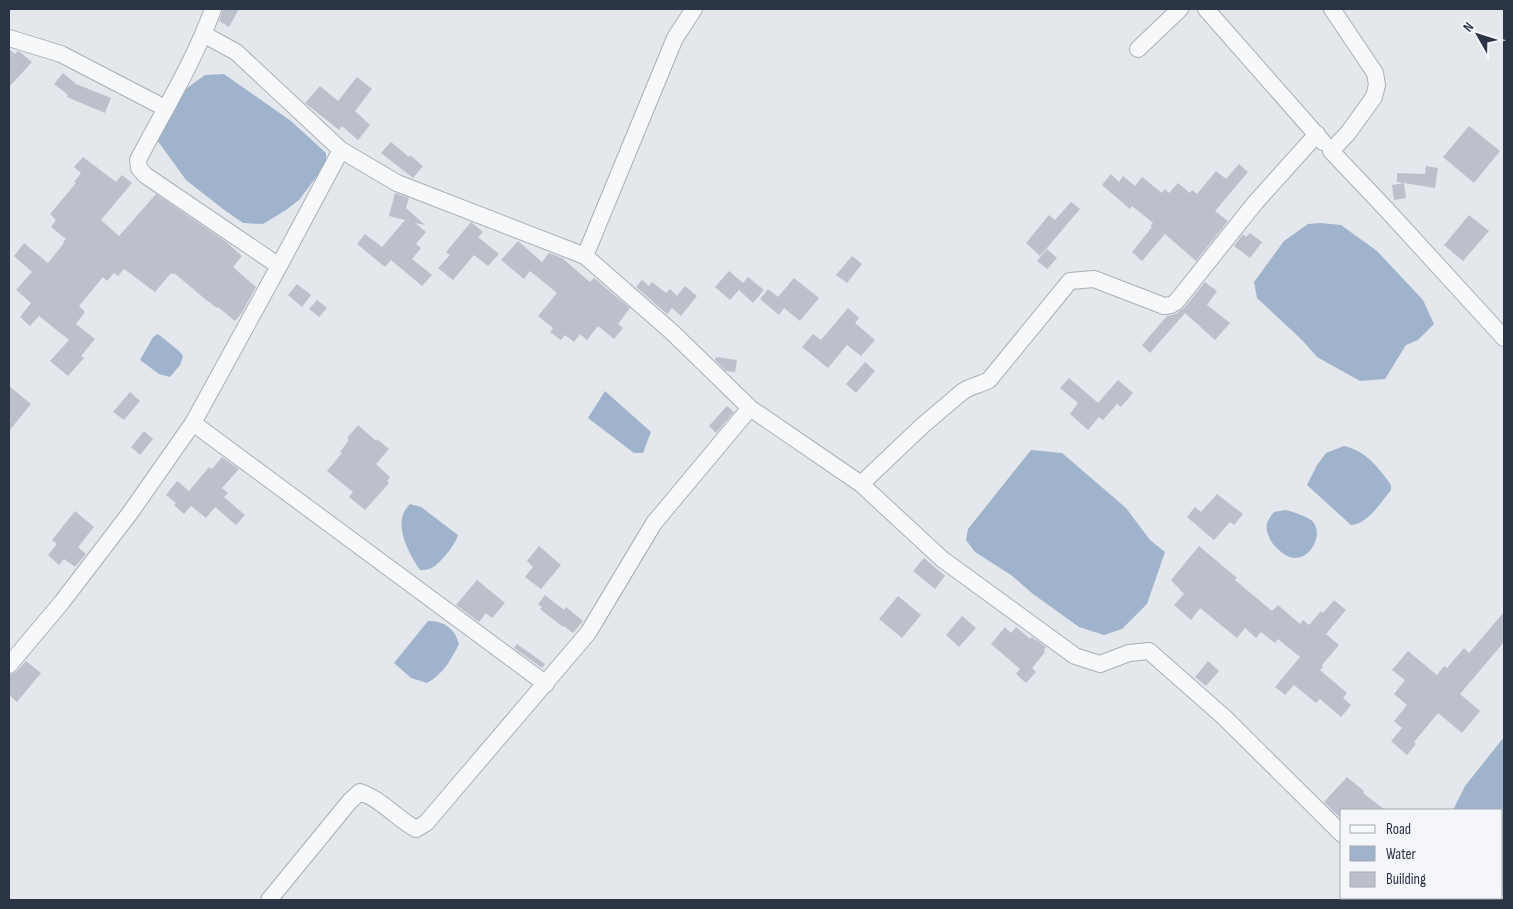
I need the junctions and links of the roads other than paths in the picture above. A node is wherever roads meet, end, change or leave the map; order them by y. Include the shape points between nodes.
1 (212, 9) edge
2 (694, 9) edge
3 (1180, 9) edge
4 (1206, 9) edge
5 (1332, 9) edge
6 (203, 34) junction
7 (9, 38) edge
8 (1138, 49) dead end
9 (165, 108) junction
10 (1317, 134) junction
11 (341, 150) junction
12 (1331, 151) junction
13 (585, 256) junction
14 (279, 266) junction
15 (1504, 338) edge
16 (750, 408) junction
17 (193, 423) junction
18 (862, 484) junction
19 (9, 665) edge
20 (546, 684) junction
21 (1340, 832) edge
22 (269, 900) edge

1 - 6 street
2 - 13 street via 675,38
3 - 8 street
4 - 10 street
5 - 12 street via 1375,73 1377,85 1374,97
6 - 9 street
6 - 11 street via 236,52
7 - 9 street via 61,54
9 - 14 street via 138,160 139,168
10 - 12 street
10 - 18 street via 1255,203 1176,302 1164,306 1094,279 1070,281 989,380 968,387
11 - 13 street via 397,183
11 - 14 street
12 - 15 street
13 - 16 street via 673,333
14 - 17 street
16 - 18 street
16 - 20 street via 654,523 588,633
17 - 19 street via 119,528
17 - 20 street
18 - 21 street via 942,559 1075,656 1100,664 1129,653 1149,651 1225,718
20 - 22 street via 426,823 416,829 402,822 371,795 360,792

